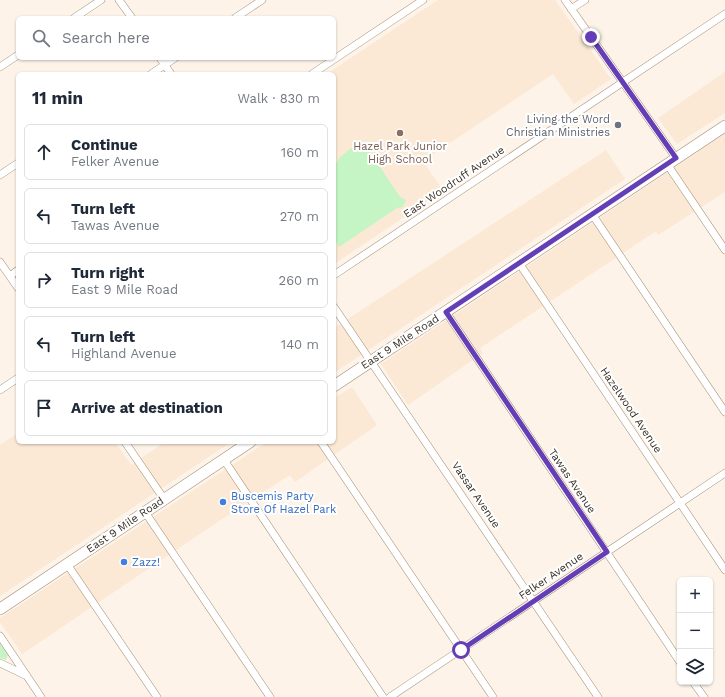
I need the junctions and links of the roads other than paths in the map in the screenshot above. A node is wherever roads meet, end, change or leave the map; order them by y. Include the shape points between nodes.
1 (101, 0) edge
2 (119, 0) edge
3 (262, 0) edge
4 (423, 0) edge
5 (565, 0) edge
6 (585, 0) edge
7 (571, 10) junction
8 (725, 14) edge
9 (77, 16) edge
10 (131, 16) edge
11 (238, 16) edge
12 (16, 56) edge
13 (336, 58) edge
14 (161, 60) edge
15 (172, 60) edge
16 (333, 60) edge
17 (165, 65) junction
18 (0, 67) edge
19 (154, 72) edge
20 (170, 72) edge
21 (315, 72) edge
22 (623, 83) junction
23 (725, 126) edge
24 (671, 161) junction
25 (16, 163) edge
26 (0, 174) edge
27 (592, 214) junction
28 (725, 250) edge
29 (0, 262) edge
30 (519, 263) junction
31 (16, 272) edge
32 (336, 274) edge
33 (10, 276) junction
34 (16, 285) edge
35 (336, 310) edge
36 (446, 312) junction
37 (371, 361) junction
38 (16, 379) edge
39 (336, 385) edge
40 (0, 390) edge
41 (725, 412) edge
42 (126, 444) edge
43 (247, 444) edge
44 (322, 444) edge
45 (224, 460) junction
46 (725, 474) edge
47 (164, 499) junction
48 (680, 503) junction
49 (145, 512) junction
50 (607, 552) junction
51 (67, 564) junction
52 (725, 570) edge
53 (534, 601) junction
54 (0, 609) edge
55 (0, 636) edge
56 (461, 650) junction
57 (677, 657) edge
58 (0, 663) edge
59 (27, 676) junction
60 (696, 685) edge
61 (42, 697) edge
62 (157, 697) edge
63 (270, 697) edge
64 (384, 697) edge
65 (390, 697) edge
66 (493, 697) edge
67 (598, 697) edge
68 (704, 697) edge

1 - 9 street
2 - 10 street
3 - 11 street
4 - 13 street
5 - 7 street
6 - 7 street
7 - 22 street
8 - 22 street, East Woodruff Avenue
12 - 18 street
14 - 17 street
15 - 17 street
16 - 21 street
17 - 19 street
17 - 20 street
22 - 24 street
22 - 32 street, East Woodruff Avenue
23 - 24 main road, East 9 Mile Road
24 - 27 main road, East 9 Mile Road
24 - 28 street
25 - 26 street
27 - 30 main road, East 9 Mile Road
27 - 41 street
29 - 33 street
30 - 36 main road, East 9 Mile Road
30 - 48 street, Hazelwood Avenue
31 - 33 street
33 - 34 street
35 - 37 street, Vassar Avenue
36 - 37 main road, East 9 Mile Road
36 - 50 street, Tawas Avenue
37 - 39 main road, East 9 Mile Road
37 - 53 street, Vassar Avenue
38 - 40 street
42 - 47 street
43 - 45 main road, East 9 Mile Road
44 - 56 street
45 - 47 main road, East 9 Mile Road
45 - 64 street
46 - 48 street, Felker Avenue
47 - 49 main road, East 9 Mile Road
48 - 50 street, Felker Avenue
48 - 52 street, Hazelwood Avenue
49 - 51 main road, East 9 Mile Road
49 - 63 street
50 - 53 street, Felker Avenue
50 - 57 street, Tawas Avenue
51 - 54 main road, East 9 Mile Road
51 - 62 street
53 - 56 street, Felker Avenue
53 - 67 street, Vassar Avenue
55 - 59 street
56 - 65 street, Felker Avenue
56 - 66 street
58 - 59 street
59 - 61 street
60 - 68 street

